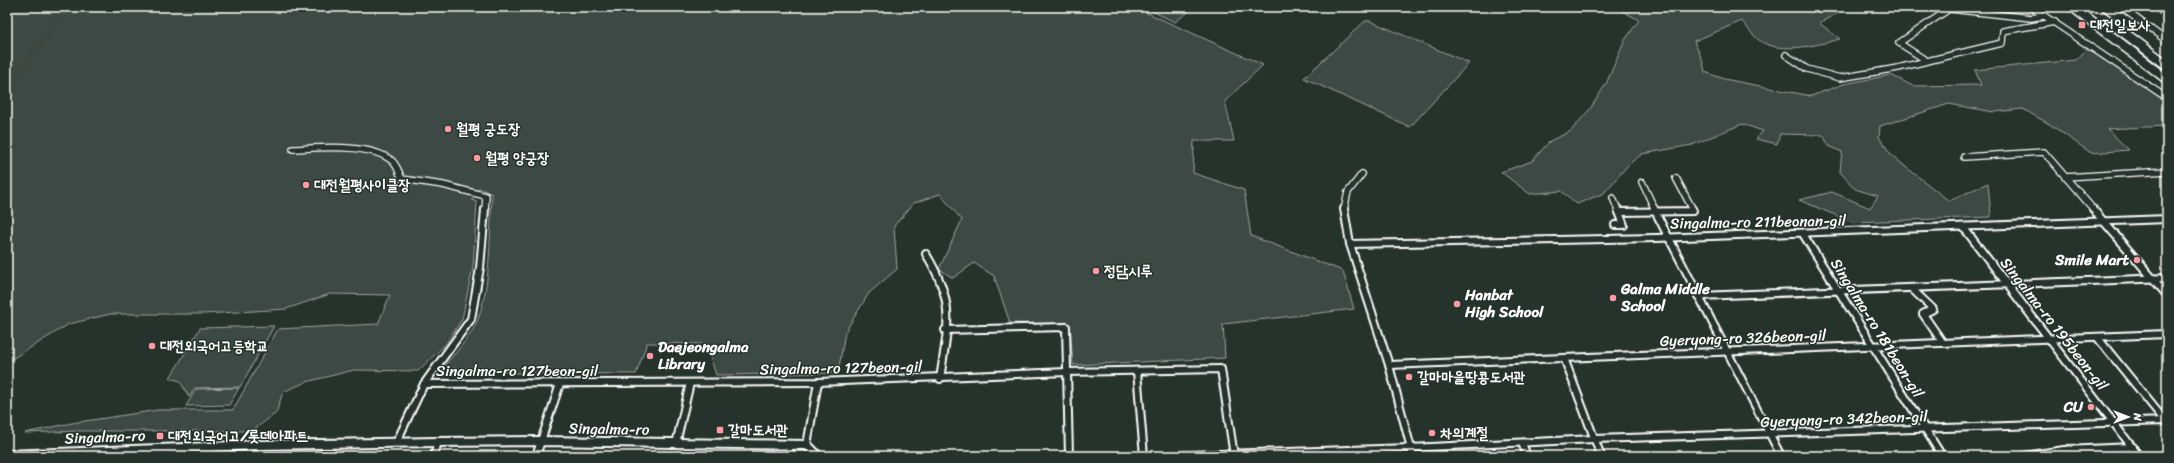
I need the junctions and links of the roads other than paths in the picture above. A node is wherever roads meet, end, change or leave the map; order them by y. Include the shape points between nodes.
1 (2030, 7) edge
2 (2073, 7) edge
3 (2090, 7) edge
4 (2121, 7) edge
5 (2156, 7) edge
6 (1951, 8) edge
7 (2167, 15) edge
8 (2044, 16) junction
9 (2055, 22) junction
10 (2161, 36) junction
11 (2167, 36) edge
12 (2167, 41) edge
13 (1786, 56) dead end
14 (1927, 61) junction
15 (2167, 64) edge
16 (2167, 79) edge
17 (2167, 98) edge
18 (293, 150) dead end
19 (1964, 157) dead end
20 (2167, 171) edge
21 (1362, 174) dead end
22 (2065, 177) junction
23 (1676, 178) dead end
24 (1642, 182) dead end
25 (1613, 198) dead end
26 (1619, 212) junction
27 (1656, 212) junction
28 (2167, 219) edge
29 (2104, 222) junction
30 (1615, 225) dead end
31 (1964, 228) junction
32 (1803, 234) junction
33 (1667, 237) junction
34 (1350, 244) junction
35 (926, 254) dead end
36 (2153, 278) junction
37 (2167, 278) edge
38 (2007, 284) junction
39 (1911, 288) junction
40 (1838, 290) junction
41 (2167, 295) edge
42 (1698, 296) junction
43 (945, 330) junction
44 (2167, 334) edge
45 (2097, 337) junction
46 (2049, 339) junction
47 (1943, 343) junction
48 (1873, 346) junction
49 (1727, 352) junction
50 (1564, 358) junction
51 (1389, 365) junction
52 (1137, 371) junction
53 (1067, 372) junction
54 (940, 379) junction
55 (818, 382) junction
56 (690, 383) junction
57 (424, 384) junction
58 (560, 384) junction
59 (2166, 421) edge
60 (2114, 423) junction
61 (1926, 430) junction
62 (1770, 435) junction
63 (1594, 439) junction
64 (541, 441) junction
65 (438, 442) junction
66 (396, 443) junction
67 (1522, 443) junction
68 (676, 444) junction
69 (790, 445) junction
70 (807, 445) junction
71 (2133, 447) junction
72 (1411, 448) junction
73 (1306, 454) edge
74 (7, 455) edge
75 (1233, 455) edge
76 (434, 456) edge
77 (536, 456) edge
78 (788, 456) edge
79 (818, 456) edge
80 (1069, 456) edge
81 (1144, 456) edge
82 (1159, 456) edge
83 (1413, 456) edge
84 (1527, 456) edge
85 (1601, 456) edge
86 (1781, 456) edge
87 (1942, 456) edge
88 (2024, 456) edge
89 (2139, 456) edge

1 - 8 street
2 - 16 main road
3 - 15 main road
4 - 10 street
5 - 7 street
6 - 8 street via 2031,18
6 - 14 street via 1899,43
8 - 9 street
9 - 14 street via 2012,28 2003,31 2002,43
9 - 17 street
10 - 11 street
10 - 12 street
13 - 14 street via 1808,69 1840,78
18 - 57 street via 348,148 377,154 392,160 402,179 443,185 486,196 480,268 471,319
19 - 22 street via 2044,152
20 - 22 street
21 - 34 street via 1348,192 1344,210
22 - 29 street
23 - 27 street via 1693,211
24 - 27 street
25 - 26 street
26 - 27 street
26 - 30 street via 1624,225
27 - 33 street
28 - 29 street, Singalma-ro 211beonan-gil
29 - 31 street, Singalma-ro 211beonan-gil
29 - 36 street
31 - 32 street, Singalma-ro 211beonan-gil
31 - 38 street, Singalma-ro 195beon-gil
32 - 33 street, Singalma-ro 211beonan-gil
32 - 40 street, Singalma-ro 181beon-gil
33 - 34 street, Singalma-ro 211beonan-gil via 1447,244
33 - 42 street
34 - 51 street
35 - 43 street via 946,297
36 - 37 street
36 - 38 street
36 - 41 street
38 - 39 street
38 - 46 street, Singalma-ro 195beon-gil
39 - 40 street
39 - 47 street via 1932,309 1923,314
40 - 42 street
40 - 48 street, Singalma-ro 181beon-gil
42 - 49 street
43 - 53 street via 1066,327
43 - 54 street
44 - 45 street, Gyeryong-ro 326beon-gil
45 - 46 street, Gyeryong-ro 326beon-gil
45 - 59 street
46 - 47 street, Gyeryong-ro 326beon-gil
46 - 60 street, Singalma-ro 195beon-gil
47 - 48 street, Gyeryong-ro 326beon-gil
48 - 49 street, Gyeryong-ro 326beon-gil
48 - 61 street, Singalma-ro 181beon-gil
49 - 50 street, Gyeryong-ro 326beon-gil
49 - 62 street
50 - 51 street, Gyeryong-ro 326beon-gil
50 - 63 street
51 - 72 street
52 - 53 street, Singalma-ro 127beon-gil
52 - 75 street, Singalma-ro 127beon-gil via 1221,369
52 - 81 street
53 - 54 street, Singalma-ro 127beon-gil
53 - 80 street
54 - 55 street, Singalma-ro 127beon-gil
55 - 56 street, Singalma-ro 127beon-gil
55 - 70 street
56 - 58 street, Singalma-ro 127beon-gil
56 - 68 street
57 - 58 street, Singalma-ro 127beon-gil
57 - 66 street
58 - 64 street, Singalma-ro
59 - 60 street, Gyeryong-ro 342beon-gil
60 - 61 street, Gyeryong-ro 342beon-gil
60 - 71 street, Singalma-ro 195beon-gil
61 - 62 street, Gyeryong-ro 342beon-gil
61 - 87 street, Singalma-ro 181beon-gil
62 - 63 street, Gyeryong-ro 342beon-gil
62 - 86 street
63 - 67 street, Gyeryong-ro 342beon-gil
63 - 85 street
64 - 65 street, Singalma-ro
64 - 68 street, Singalma-ro
64 - 77 street, Singalma-ro
65 - 66 street, Singalma-ro
65 - 76 street
66 - 74 street, Singalma-ro via 260,445
67 - 72 street, Gyeryong-ro 342beon-gil
67 - 84 street
68 - 69 street, Singalma-ro
69 - 70 street, Singalma-ro
69 - 78 street
70 - 79 street
71 - 88 street via 2064,450
71 - 89 street, Singalma-ro 195beon-gil
72 - 73 street, Gyeryong-ro 342beon-gil
72 - 83 street
73 - 75 street, Gyeryong-ro 342beon-gil
75 - 82 street, Gyeryong-ro 342beon-gil

